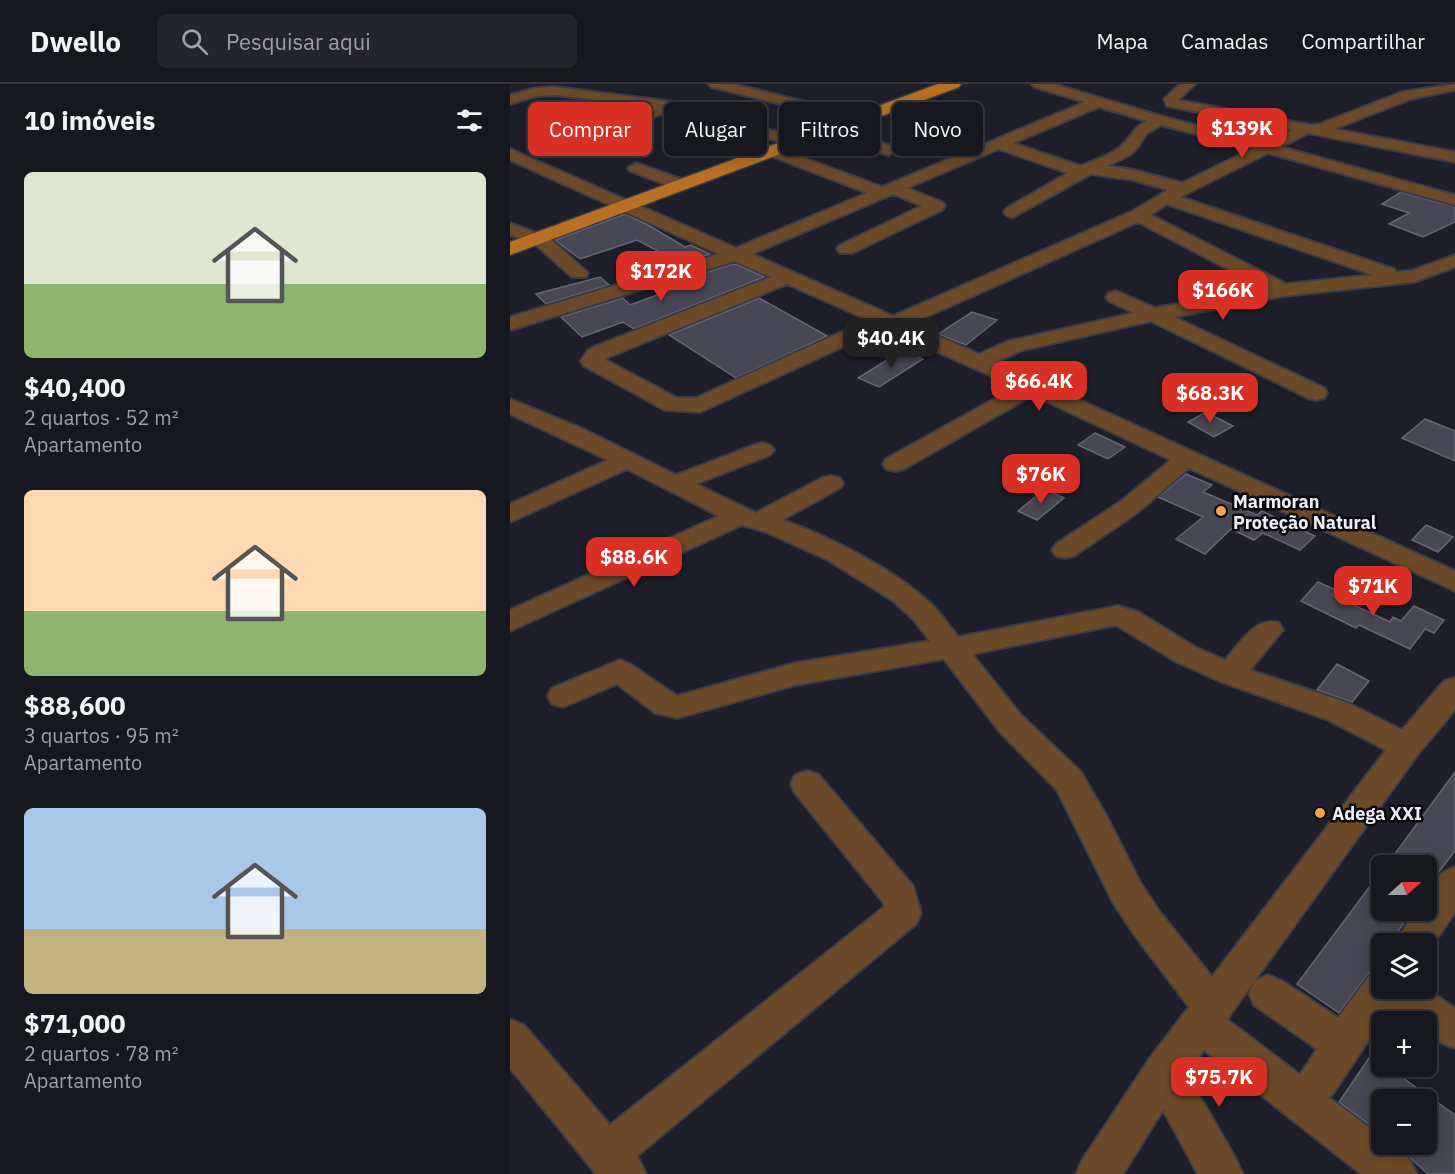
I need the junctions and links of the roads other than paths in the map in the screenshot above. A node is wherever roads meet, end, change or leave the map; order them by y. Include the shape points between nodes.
1 (617, 84) edge
2 (953, 84) edge
3 (1039, 84) edge
4 (1188, 84) edge
5 (728, 85) edge
6 (510, 86) edge
7 (1455, 86) edge
8 (536, 92) junction
9 (606, 97) junction
10 (510, 100) edge
11 (638, 101) joint
12 (1100, 101) junction
13 (679, 102) edge
14 (793, 102) edge
15 (664, 104) edge
16 (880, 111) edge
17 (1159, 120) junction
18 (1308, 130) junction
19 (1000, 144) junction
20 (880, 147) edge
21 (779, 148) edge
22 (1265, 148) junction
23 (888, 150) dead end
24 (772, 151) junction
25 (510, 154) edge
26 (1455, 158) edge
27 (526, 162) junction
28 (510, 167) edge
29 (636, 168) dead end
30 (1086, 170) junction
31 (680, 185) junction
32 (1184, 189) junction
33 (886, 190) junction
34 (1165, 198) junction
35 (1455, 200) edge
36 (624, 206) junction
37 (1013, 212) dead end
38 (1139, 215) junction
39 (510, 228) edge
40 (537, 239) junction
41 (510, 249) edge
42 (846, 249) dead end
43 (737, 254) junction
44 (1455, 261) edge
45 (580, 265) dead end
46 (1396, 276) junction
47 (788, 277) junction
48 (1283, 290) junction
49 (1116, 297) dead end
50 (1152, 315) junction
51 (888, 322) junction
52 (510, 324) edge
53 (979, 363) junction
54 (1032, 387) junction
55 (1316, 393) dead end
56 (510, 406) edge
57 (762, 450) dead end
58 (1186, 459) junction
59 (626, 461) junction
60 (896, 464) dead end
61 (831, 483) dead end
62 (674, 484) junction
63 (510, 514) edge
64 (750, 518) junction
65 (1065, 550) dead end
66 (1455, 582) edge
67 (510, 621) edge
68 (1269, 630) dead end
69 (951, 648) junction
70 (1230, 674) junction
71 (1455, 689) edge
72 (562, 696) dead end
73 (1407, 746) junction
74 (807, 784) dead end
75 (1455, 882) edge
76 (1420, 933) edge
77 (1268, 993) dead end
78 (1374, 999) edge
79 (1408, 999) edge
80 (1207, 1016) junction
81 (1455, 1030) edge
82 (510, 1038) edge
83 (1343, 1044) junction
84 (1164, 1072) junction
85 (1318, 1081) dead end
86 (616, 1164) edge
87 (1098, 1174) edge
88 (1221, 1174) edge
89 (1395, 1174) edge

1 - 9 street via 623,89
2 - 16 main road
3 - 12 street
4 - 18 street via 1171,99 1172,103
5 - 13 street
5 - 14 street
6 - 8 street
7 - 18 street via 1407,95 1322,129
8 - 9 street
8 - 10 street
9 - 11 street
11 - 15 street
12 - 17 street
12 - 19 street
17 - 22 street
17 - 30 street via 1140,131 1124,152
18 - 22 street
18 - 26 street
19 - 30 street
19 - 33 street
20 - 23 street
21 - 24 main road
22 - 32 street
22 - 35 street
24 - 31 main road
24 - 33 street
25 - 27 street
27 - 28 street
27 - 36 street
29 - 31 street
30 - 32 street via 1134,175
30 - 37 street
31 - 36 main road
32 - 34 street
33 - 42 street via 936,206
33 - 43 street
34 - 38 street
34 - 46 street
36 - 40 main road
36 - 43 street
38 - 48 street
38 - 51 street
39 - 40 street
40 - 41 main road
40 - 45 street
43 - 47 street
43 - 52 street
44 - 46 street via 1426,273
46 - 48 street
47 - 51 street
47 - 51 street via 603,350 592,361 673,405 700,405
48 - 50 street
49 - 50 street
50 - 53 street via 1016,345
50 - 55 street
51 - 53 street
53 - 54 street
54 - 58 street
54 - 60 street
56 - 59 street
57 - 62 street
58 - 65 street via 1129,507
58 - 66 street
59 - 62 street
59 - 63 street
61 - 64 street
62 - 64 street
64 - 67 street
64 - 69 street via 837,554 902,594 923,612
68 - 70 street
69 - 70 street via 1118,615 1185,654
69 - 72 street via 795,674 677,707 666,705 620,671
69 - 80 street via 1010,723 1069,781 1127,893
70 - 73 street via 1337,711
71 - 73 street
73 - 80 street
74 - 86 street via 900,897 903,913
75 - 76 street
77 - 83 street
78 - 83 street
79 - 81 street
80 - 84 street
80 - 89 street
82 - 86 street
83 - 85 street
84 - 87 street
84 - 88 street

